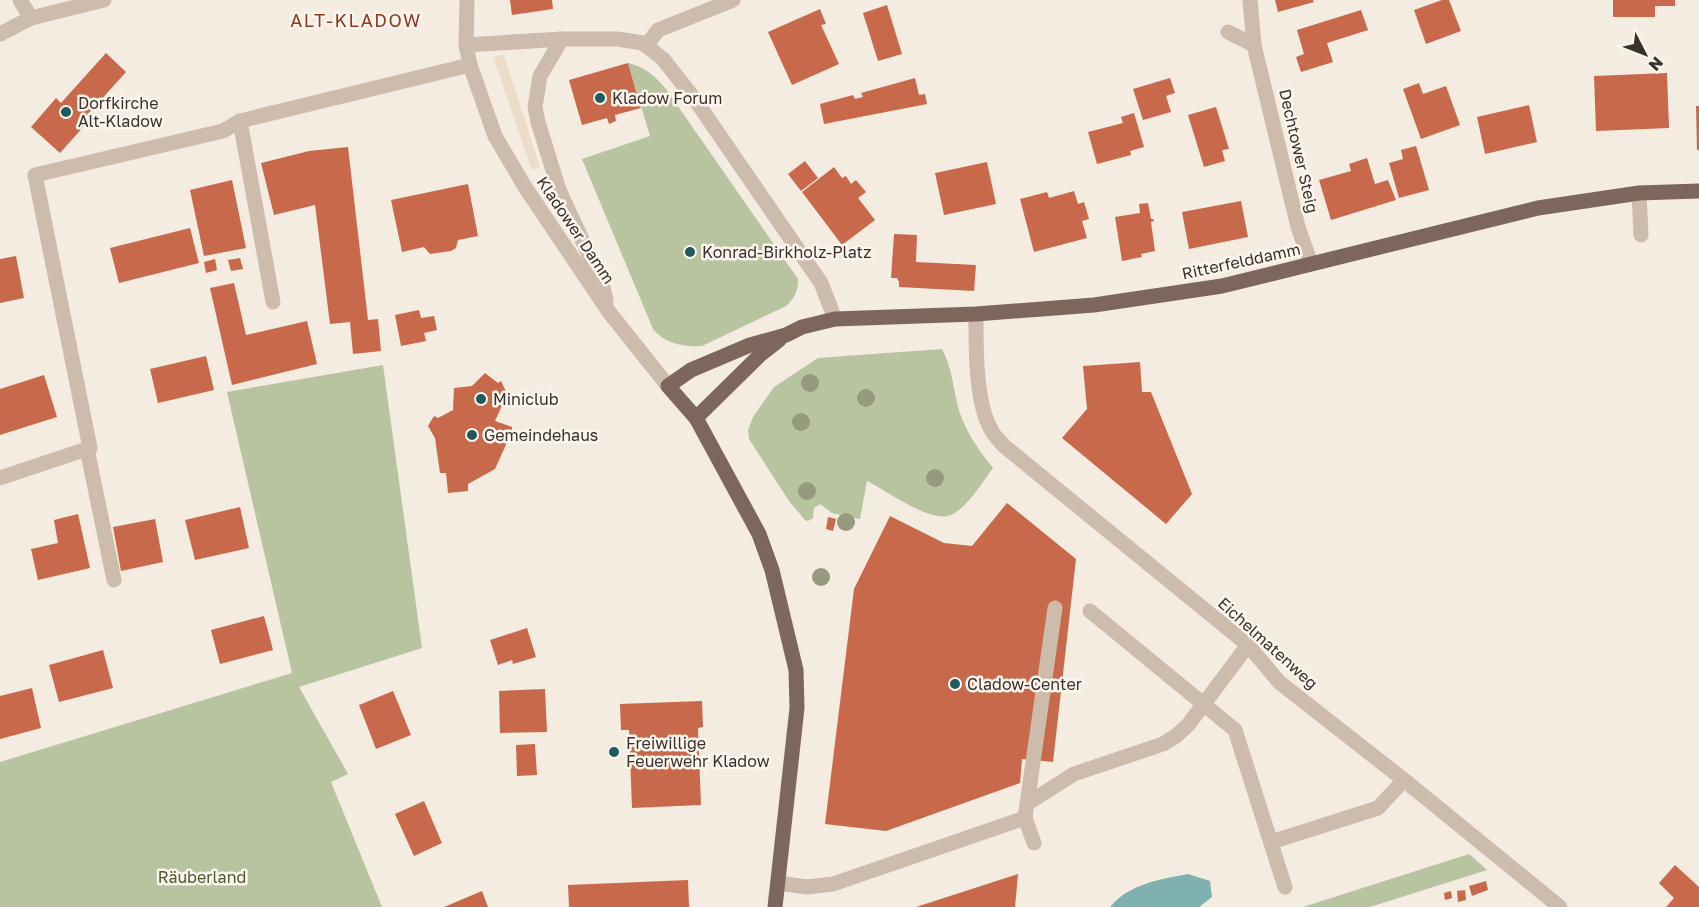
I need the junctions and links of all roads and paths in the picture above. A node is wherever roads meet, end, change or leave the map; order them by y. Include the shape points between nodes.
1 (20, 0) edge
2 (104, 0) edge
3 (467, 0) edge
4 (733, 0) edge
5 (1250, 0) edge
6 (31, 18) junction
7 (1228, 32) dead end
8 (0, 34) edge
9 (562, 39) junction
10 (466, 45) junction
11 (1254, 45) junction
12 (646, 46) junction
13 (470, 65) junction
14 (240, 121) junction
15 (1699, 191) edge
16 (1639, 193) junction
17 (1641, 235) dead end
18 (1311, 264) junction
19 (273, 302) dead end
20 (609, 312) junction
21 (976, 314) junction
22 (835, 319) junction
23 (786, 334) junction
24 (669, 386) junction
25 (696, 418) junction
26 (87, 449) junction
27 (0, 478) edge
28 (114, 580) dead end
29 (1055, 608) dead end
30 (1090, 611) dead end
31 (1248, 645) junction
32 (1204, 704) junction
33 (1404, 780) junction
34 (1028, 802) junction
35 (1026, 818) junction
36 (1271, 842) junction
37 (1034, 843) dead end
38 (778, 883) junction
39 (1285, 887) dead end
40 (776, 907) edge
41 (1560, 907) edge

1 - 6 street
2 - 6 street
3 - 10 street
4 - 12 street via 658,30
5 - 11 street, Dechtower Steig
6 - 8 street
7 - 11 street
9 - 10 street
9 - 12 street via 617,39
9 - 20 street via 540,76 538,122 558,190 602,284
10 - 13 street, Kladower Damm
11 - 18 street, Dechtower Steig via 1298,227
12 - 22 street via 663,59 696,101 821,283
13 - 14 street
13 - 20 street, Kladower Damm via 506,156
14 - 19 street
14 - 26 street via 223,131 35,175 90,448
15 - 16 main road, Ritterfelddamm
16 - 17 street
16 - 18 main road, Ritterfelddamm via 1538,208
18 - 21 main road, Ritterfelddamm via 1222,286 1094,305
20 - 24 street, Kladower Damm
21 - 22 main road, Ritterfelddamm
21 - 31 street, Eichelmatenweg via 981,404 992,431 1004,446
22 - 23 main road, Ritterfelddamm
23 - 24 main road, Ritterfelddamm via 714,360
23 - 25 main road, Ritterfelddamm
24 - 25 main road, Kladower Damm
25 - 38 main road, Kladower Damm via 759,534 772,570 796,670 797,708
26 - 27 street
26 - 28 street
29 - 34 street
30 - 32 street
31 - 32 street
31 - 33 street, Eichelmatenweg via 1279,682
32 - 34 street via 1188,725 1163,744 1074,774
32 - 36 street via 1235,730
33 - 36 street via 1378,808
33 - 41 street, Eichelmatenweg
34 - 35 street
35 - 37 street
35 - 38 street via 832,884
36 - 39 street
38 - 40 main road, Kladower Damm

